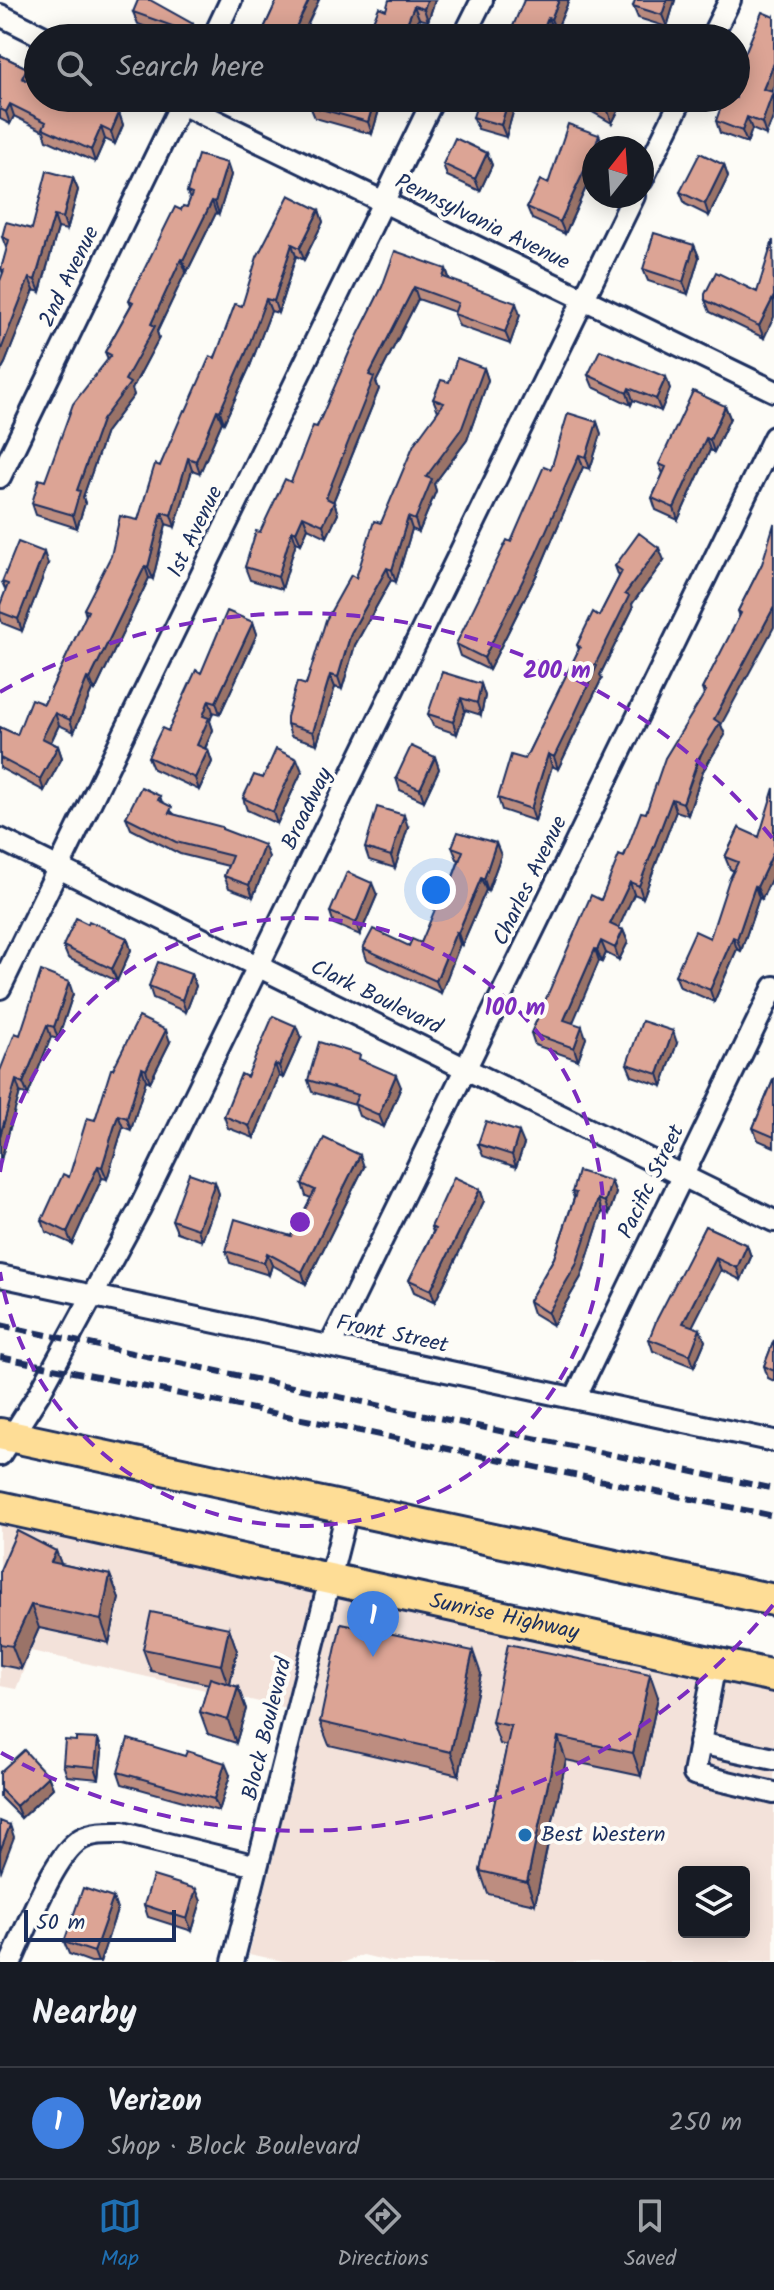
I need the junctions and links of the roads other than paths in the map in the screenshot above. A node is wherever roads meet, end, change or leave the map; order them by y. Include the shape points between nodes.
1 (231, 0) edge
2 (482, 0) edge
3 (730, 0) edge
4 (0, 15) edge
5 (220, 24) edge
6 (470, 24) edge
7 (718, 24) edge
8 (24, 27) edge
9 (172, 112) edge
10 (202, 112) edge
11 (427, 112) edge
12 (675, 112) edge
13 (654, 155) edge
14 (383, 202) junction
15 (628, 208) edge
16 (584, 299) junction
17 (774, 391) edge
18 (774, 437) edge
19 (0, 477) edge
20 (0, 839) edge
21 (59, 868) junction
22 (258, 967) junction
23 (774, 987) edge
24 (0, 988) edge
25 (466, 1069) junction
26 (682, 1176) junction
27 (774, 1221) edge
28 (0, 1276) edge
29 (93, 1295) junction
30 (330, 1346) junction
31 (575, 1398) junction
32 (774, 1441) edge
33 (4, 1442) edge
34 (0, 1507) edge
35 (348, 1508) junction
36 (331, 1581) junction
37 (774, 1600) edge
38 (715, 1664) junction
39 (774, 1676) edge
40 (699, 1743) junction
41 (774, 1759) edge
42 (774, 1793) edge
43 (257, 1866) junction
44 (11, 1962) edge
45 (233, 1962) edge

1 - 5 street
2 - 6 street
3 - 7 street
4 - 8 street
9 - 19 street, 2nd Avenue
10 - 14 street, Pennsylvania Avenue
11 - 14 street, 1st Avenue
12 - 13 street
14 - 16 street, Pennsylvania Avenue
14 - 21 street, 1st Avenue
15 - 16 street, Broadway
16 - 17 street, Pennsylvania Avenue
16 - 22 street, Broadway
18 - 25 street, Charles Avenue
20 - 21 street, Clark Boulevard
21 - 22 street, Clark Boulevard
21 - 24 street, 1st Avenue
22 - 25 street, Clark Boulevard
22 - 29 street, Broadway
23 - 26 street, Pacific Street
25 - 26 street, Clark Boulevard
25 - 30 street, Charles Avenue
26 - 27 street, Clark Boulevard
26 - 31 street, Pacific Street
28 - 29 street, Front Street
29 - 30 street, Front Street
29 - 33 street, Broadway via 40,1392
30 - 31 street, Front Street
31 - 32 street, Front Street
33 - 35 highway
34 - 36 highway, Sunrise Highway
35 - 36 street, Block Boulevard
35 - 37 highway
36 - 38 highway, Sunrise Highway
36 - 43 street, Block Boulevard
38 - 39 highway, Sunrise Highway
38 - 40 street
40 - 41 street
40 - 42 street via 696,1776
43 - 44 street via 123,1833 82,1838 55,1869
43 - 45 street, Block Boulevard

